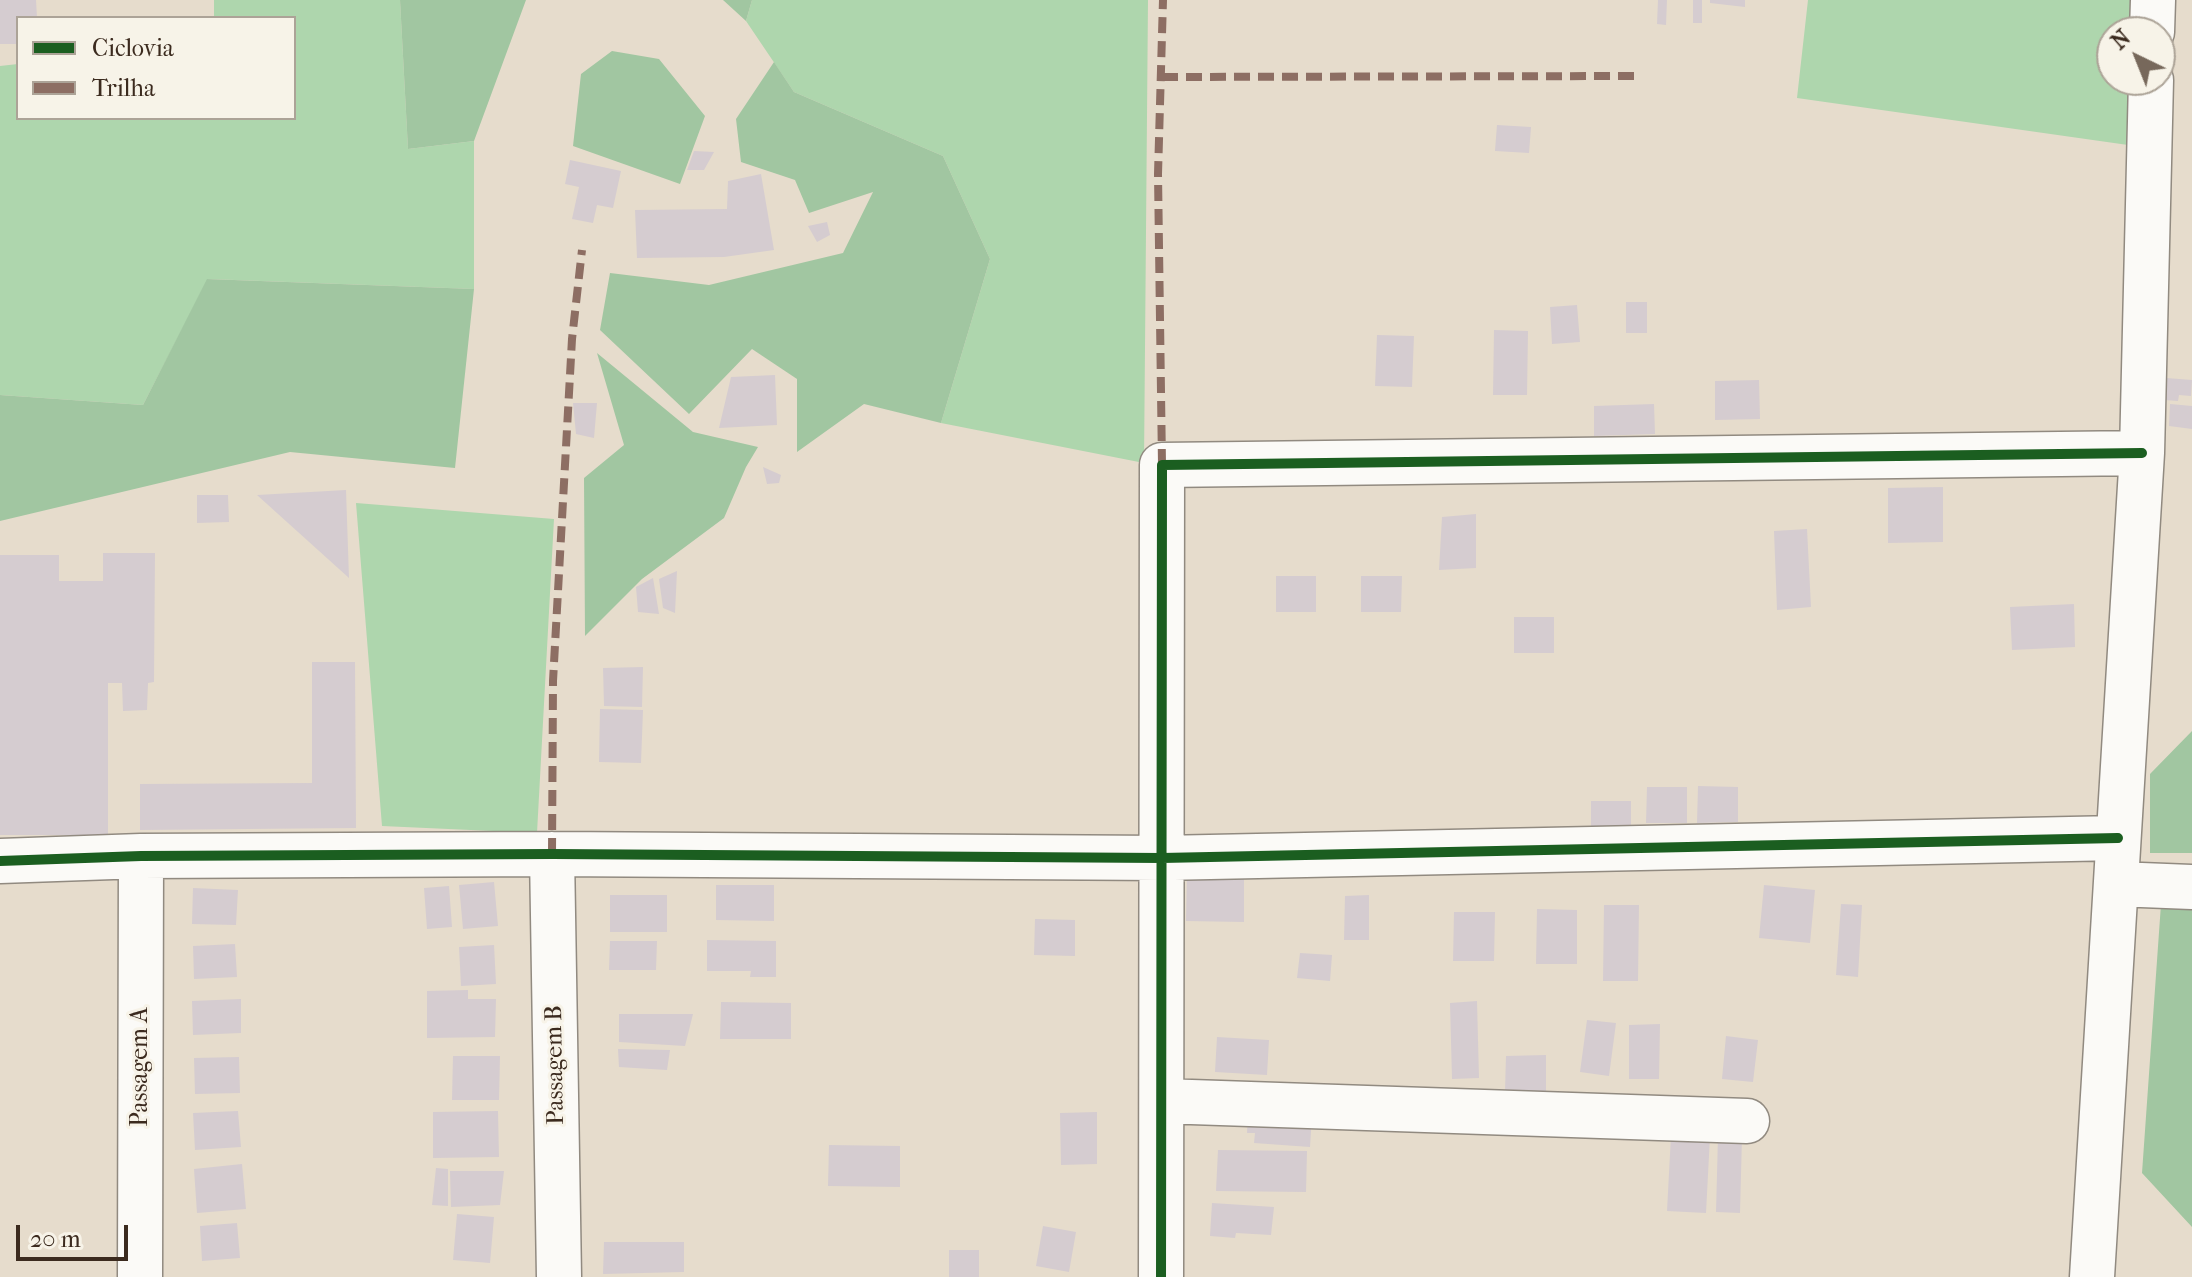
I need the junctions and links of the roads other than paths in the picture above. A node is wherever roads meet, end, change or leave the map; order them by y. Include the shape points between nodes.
1 (2151, 96) edge
2 (2142, 453) junction
3 (2118, 838) junction
4 (552, 854) junction
5 (141, 856) junction
6 (1162, 858) junction
7 (0, 861) edge
8 (2116, 884) junction
9 (2192, 887) edge
10 (1162, 1101) junction
11 (1747, 1121) dead end
12 (140, 1277) edge
13 (559, 1277) edge
14 (1161, 1277) edge
15 (2092, 1277) edge

1 - 2 street
2 - 3 street
2 - 6 street via 1162,465
3 - 6 street
3 - 8 street
4 - 5 street
4 - 6 street
4 - 13 street, Passagem B
5 - 7 street
5 - 12 street, Passagem A
6 - 10 street
8 - 9 street
8 - 15 street
10 - 11 street
10 - 14 street

